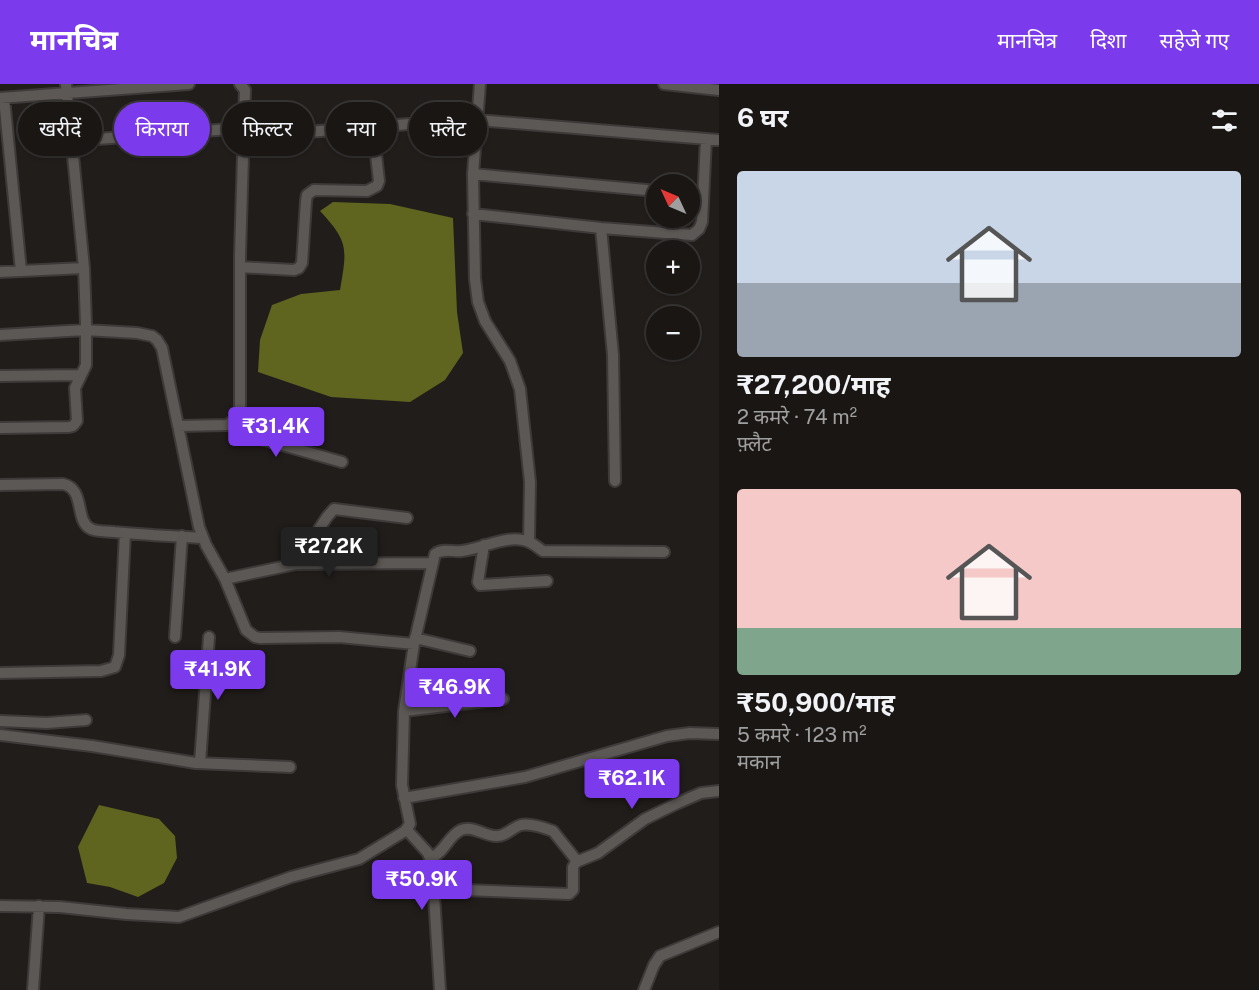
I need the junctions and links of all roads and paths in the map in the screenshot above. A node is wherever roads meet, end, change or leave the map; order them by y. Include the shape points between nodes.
1 (189, 84) edge
2 (240, 84) edge
3 (480, 84) edge
4 (664, 84) edge
5 (66, 88) edge
6 (719, 90) edge
7 (2, 98) edge
8 (244, 102) edge
9 (479, 102) edge
10 (487, 121) edge
11 (222, 134) edge
12 (706, 139) junction
13 (102, 140) edge
14 (719, 141) edge
15 (73, 156) edge
16 (242, 156) edge
17 (376, 156) edge
18 (475, 156) edge
19 (473, 174) junction
20 (646, 190) edge
21 (700, 195) edge
22 (703, 195) junction
23 (473, 214) junction
24 (601, 228) junction
25 (240, 267) junction
26 (84, 268) junction
27 (21, 271) junction
28 (0, 272) edge
29 (85, 330) junction
30 (0, 335) edge
31 (81, 375) junction
32 (0, 376) edge
33 (233, 423) junction
34 (178, 426) junction
35 (0, 428) edge
36 (342, 462) dead end
37 (615, 481) dead end
38 (0, 485) edge
39 (407, 518) dead end
40 (125, 533) junction
41 (182, 536) junction
42 (203, 538) junction
43 (529, 542) junction
44 (484, 545) junction
45 (664, 552) dead end
46 (432, 563) junction
47 (296, 564) junction
48 (225, 579) junction
49 (547, 580) dead end
50 (175, 637) dead end
51 (209, 637) dead end
52 (414, 641) junction
53 (470, 651) dead end
54 (0, 673) edge
55 (503, 699) dead end
56 (404, 711) junction
57 (86, 720) dead end
58 (0, 721) edge
59 (719, 734) edge
60 (0, 735) edge
61 (200, 764) junction
62 (290, 767) dead end
63 (719, 791) edge
64 (404, 798) junction
65 (407, 830) junction
66 (431, 858) junction
67 (577, 861) junction
68 (465, 890) dead end
69 (0, 906) edge
70 (39, 906) junction
71 (719, 932) edge
72 (33, 990) edge
73 (440, 990) edge
74 (644, 990) edge

1 - 5 street
2 - 8 street via 245,90
3 - 9 street
4 - 6 street
5 - 7 street
7 - 27 street
10 - 12 street
11 - 13 street
12 - 14 street
12 - 22 street
15 - 26 street
16 - 25 street
17 - 25 street via 377,186 367,191 309,192 299,268
18 - 19 street
19 - 20 street
19 - 23 street
21 - 22 street
22 - 24 street via 702,222 692,235
23 - 24 street
23 - 43 street via 478,302 520,388 530,482
24 - 37 street via 613,355
25 - 33 street via 240,412
26 - 27 street
26 - 29 street
27 - 28 street
29 - 30 street
29 - 31 street via 86,364
29 - 34 street via 146,334 157,340
31 - 32 street
31 - 35 street via 75,388 77,421 73,426
33 - 34 street
33 - 36 street via 247,435
34 - 42 street
38 - 40 street via 66,484 73,488 87,526
39 - 47 street via 334,509
40 - 41 street
40 - 54 street via 119,655 115,667 101,671
41 - 42 street
41 - 50 street
42 - 48 street
43 - 44 street
43 - 45 street via 543,551
44 - 46 street via 464,551 441,550
44 - 49 street via 480,585
46 - 47 street
46 - 52 street
47 - 48 street
48 - 52 street via 246,630 255,637
51 - 61 street
52 - 53 street
52 - 56 street
55 - 56 street
56 - 64 street
57 - 58 street
59 - 64 street via 667,736 525,777
60 - 61 street
61 - 62 street
63 - 67 street via 678,802 598,853
64 - 65 street via 410,824
65 - 66 street
65 - 70 street via 359,859 291,877 179,917
66 - 67 street via 441,854 461,830 474,829 499,837 522,825 553,831
66 - 73 street
67 - 68 street via 569,894
69 - 70 street
70 - 72 street
71 - 74 street via 660,956

